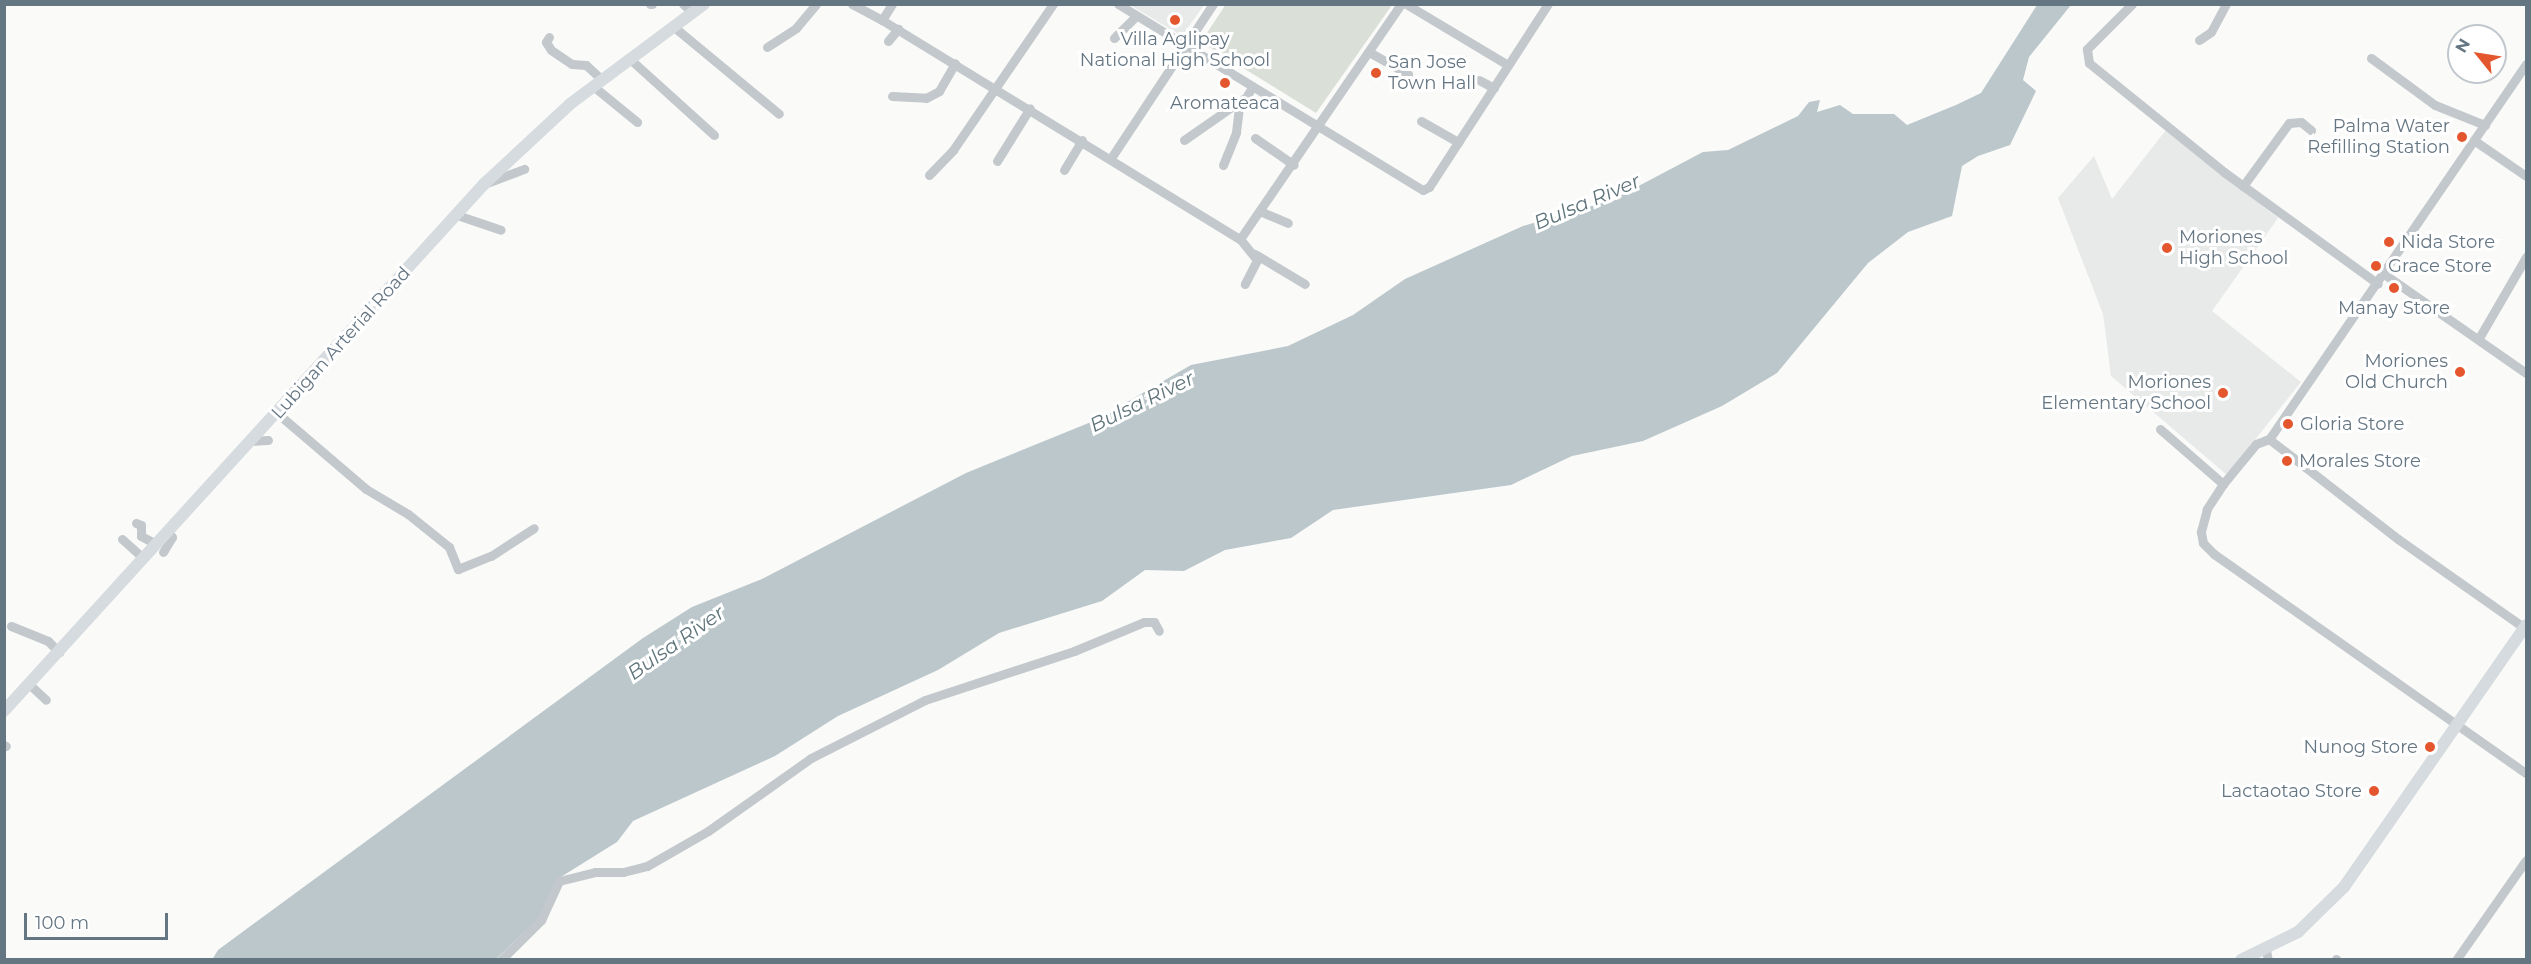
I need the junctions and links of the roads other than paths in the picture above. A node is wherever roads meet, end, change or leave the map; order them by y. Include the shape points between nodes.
1 (704, 4) edge
2 (816, 4) edge
3 (852, 4) edge
4 (892, 4) edge
5 (1053, 4) edge
6 (1118, 4) edge
7 (1213, 4) edge
8 (1401, 4) edge
9 (1406, 4) edge
10 (1548, 4) edge
11 (2132, 4) edge
12 (2226, 4) edge
13 (688, 9) edge
14 (1136, 16) junction
15 (882, 20) junction
16 (674, 27) junction
17 (898, 29) junction
18 (549, 37) dead end
19 (1114, 38) dead end
20 (888, 40) dead end
21 (2199, 40) dead end
22 (1185, 46) junction
23 (767, 47) dead end
24 (1369, 52) junction
25 (2371, 58) dead end
26 (630, 60) junction
27 (955, 63) junction
28 (2526, 64) edge
29 (1508, 65) junction
30 (1408, 74) dead end
31 (1479, 80) dead end
32 (597, 82) junction
33 (994, 86) junction
34 (1252, 87) junction
35 (1494, 88) junction
36 (892, 96) dead end
37 (1245, 97) junction
38 (1030, 108) junction
39 (779, 114) dead end
40 (1421, 121) dead end
41 (637, 122) dead end
42 (2486, 125) junction
43 (1319, 128) junction
44 (2311, 130) dead end
45 (714, 135) dead end
46 (1255, 138) dead end
47 (1082, 140) junction
48 (1184, 140) dead end
49 (2475, 141) junction
50 (1458, 142) junction
51 (1111, 158) junction
52 (997, 160) dead end
53 (1223, 165) dead end
54 (1294, 165) junction
55 (524, 169) dead end
56 (1064, 170) dead end
57 (928, 175) dead end
58 (2526, 176) edge
59 (484, 184) junction
60 (2243, 186) junction
61 (1262, 212) junction
62 (457, 215) junction
63 (1288, 223) dead end
64 (501, 230) dead end
65 (1240, 239) junction
66 (1255, 254) junction
67 (2526, 257) edge
68 (2384, 274) junction
69 (1245, 284) dead end
70 (2378, 284) junction
71 (1305, 285) dead end
72 (2479, 338) junction
73 (2526, 373) edge
74 (277, 413) junction
75 (2160, 429) dead end
76 (2269, 439) junction
77 (268, 440) dead end
78 (250, 441) junction
79 (2223, 483) junction
80 (136, 523) dead end
81 (534, 528) dead end
82 (122, 538) dead end
83 (160, 548) junction
84 (143, 558) junction
85 (11, 626) dead end
86 (2526, 627) edge
87 (1159, 631) dead end
88 (59, 652) junction
89 (29, 684) junction
90 (46, 700) dead end
91 (4, 711) edge
92 (2460, 723) junction
93 (2526, 773) edge
94 (2526, 860) edge
95 (2267, 955) edge
96 (2244, 959) edge
97 (501, 960) edge
98 (2456, 960) edge

1 - 13 main road, Lubigan Arterial Road
2 - 23 street via 796,28
3 - 15 street
4 - 15 street
5 - 33 street
6 - 14 street
7 - 22 street
8 - 24 street
9 - 29 street
10 - 29 street
11 - 60 street via 2087,49 2089,63
12 - 21 street via 2211,32
13 - 16 main road, Lubigan Arterial Road
14 - 19 street
14 - 22 street
15 - 17 street
16 - 26 main road, Lubigan Arterial Road
16 - 39 street
17 - 20 street
17 - 27 street
18 - 32 street via 546,42 551,50 572,64 586,65
22 - 34 street
22 - 51 street
24 - 30 street
24 - 43 street
25 - 42 street via 2435,105
26 - 32 main road, Lubigan Arterial Road
26 - 45 street
27 - 33 street
27 - 36 street via 939,91 926,98
28 - 42 street
29 - 35 street
31 - 35 street
32 - 41 street
32 - 59 main road, Lubigan Arterial Road
33 - 38 street
33 - 57 street via 953,150
34 - 37 street
34 - 43 street
35 - 50 street
37 - 48 street
37 - 53 street
38 - 47 street
38 - 52 street
40 - 50 street
42 - 49 street
43 - 50 street via 1422,190 1429,187
43 - 54 street
44 - 60 street via 2301,122 2289,123
46 - 54 street
47 - 51 street
47 - 56 street
49 - 58 street
49 - 68 street
51 - 65 street
54 - 61 street
55 - 59 street
59 - 62 main road, Lubigan Arterial Road
60 - 70 street
61 - 63 street
61 - 65 street
62 - 64 street
62 - 74 main road, Lubigan Arterial Road
65 - 66 street
66 - 69 street via 1257,266
66 - 71 street
67 - 72 street
68 - 70 street
68 - 72 street
70 - 76 street
72 - 73 street
74 - 78 main road, Lubigan Arterial Road
74 - 81 street via 366,489 408,514 449,547 458,569 491,556
75 - 79 street
76 - 79 street via 2256,444
76 - 86 street via 2398,539
77 - 78 street
78 - 83 main road, Lubigan Arterial Road via 167,531
79 - 92 street via 2207,509 2201,532 2203,543
80 - 83 street via 141,525 141,536
82 - 84 street
83 - 84 main road, Lubigan Arterial Road
84 - 88 main road, Lubigan Arterial Road
85 - 88 street via 48,641
86 - 92 main road
87 - 97 street via 1154,622 1144,622 1074,651 925,700 811,758 708,831 646,866 559,881 541,920
88 - 89 main road, Lubigan Arterial Road
89 - 90 street
89 - 91 main road, Lubigan Arterial Road
92 - 93 street
92 - 95 main road via 2344,887 2298,932
94 - 98 street
95 - 96 main road

